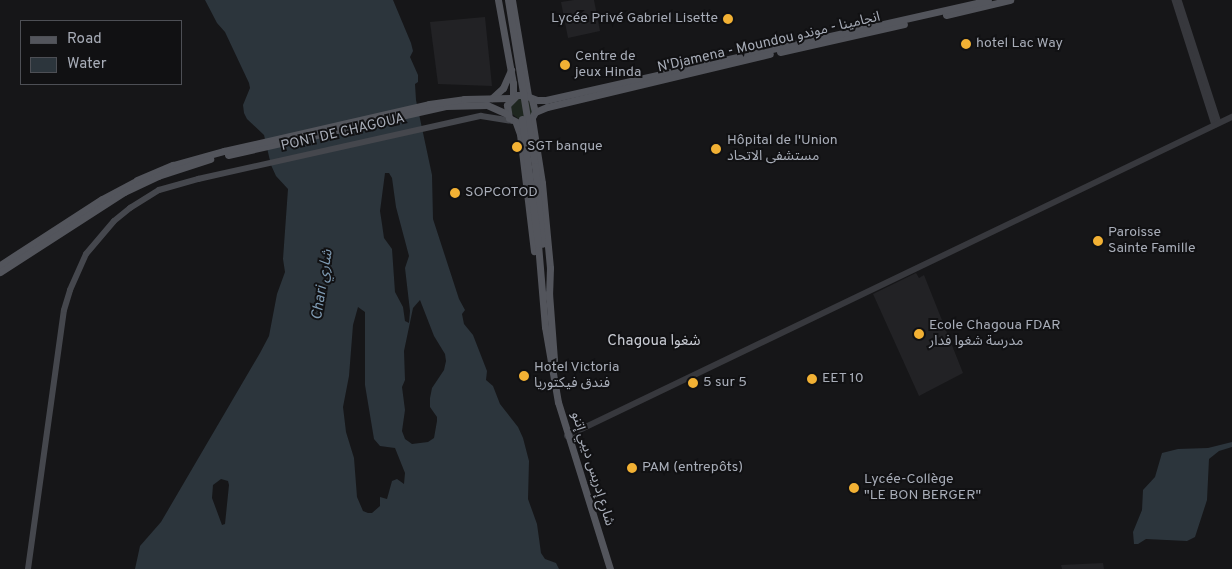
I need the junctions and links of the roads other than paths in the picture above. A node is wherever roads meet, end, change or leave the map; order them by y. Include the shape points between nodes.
1 (498, 0) edge
2 (503, 0) edge
3 (508, 0) edge
4 (512, 0) edge
5 (988, 0) edge
6 (1010, 0) edge
7 (1175, 0) edge
8 (1179, 0) edge
9 (511, 70) junction
10 (513, 97) junction
11 (492, 98) junction
12 (530, 98) junction
13 (430, 107) junction
14 (508, 114) junction
15 (533, 116) junction
16 (1232, 117) edge
17 (514, 122) junction
18 (1217, 124) junction
19 (255, 147) junction
20 (540, 244) junction
21 (0, 265) edge
22 (0, 272) edge
23 (546, 298) junction
24 (567, 436) junction
25 (28, 569) edge
26 (610, 569) edge

1 - 9 main road
2 - 20 main road, bridge
3 - 20 main road, bridge via 536,174
4 - 12 main road
5 - 12 main road, N'Djamena - Moundou انجامينا - موندو via 546,100
6 - 15 main road, N'Djamena - Moundou انجامينا - موندو via 566,102
7 - 18 street
8 - 18 street
9 - 10 main road
9 - 11 main road via 505,84
10 - 11 main road
10 - 12 main road
10 - 14 main road via 507,105
11 - 13 main road via 464,99
12 - 15 main road
13 - 14 main road via 477,104 492,106
13 - 19 main road
14 - 17 main road
15 - 17 main road via 524,123
15 - 23 main road via 550,268
16 - 18 street
17 - 23 main road via 520,134 538,284
17 - 25 main road, PONT DE CHAGOUA via 486,115 169,186 114,221 86,254 64,310
18 - 24 street
19 - 21 main road via 191,159 137,180
19 - 22 main road via 192,164 141,184
20 - 23 main road, شارع إدريس ديبي إتنو
23 - 24 main road, شارع إدريس ديبي إتنو via 554,375
24 - 26 main road, شارع إدريس ديبي إتنو

